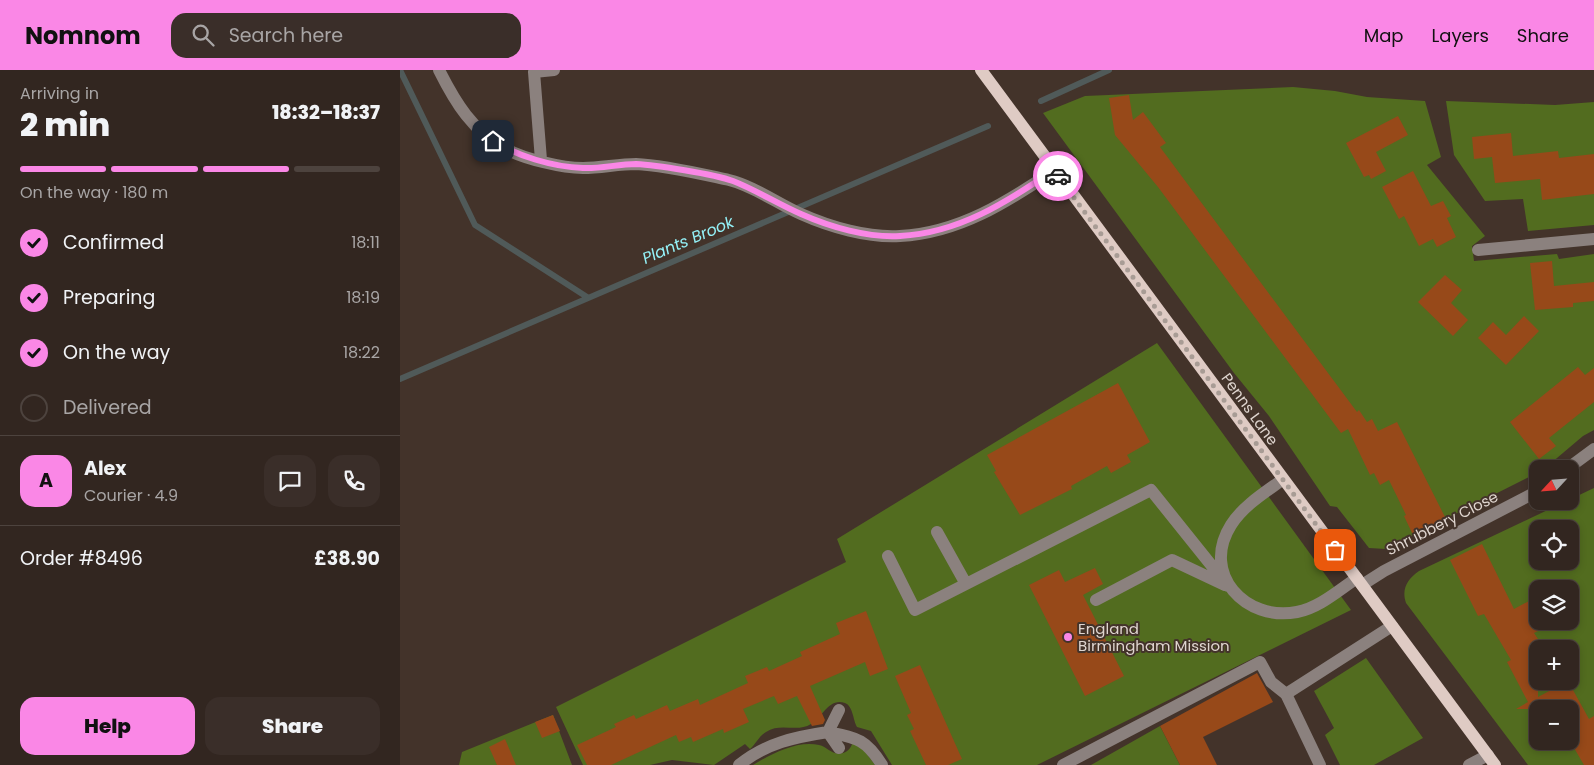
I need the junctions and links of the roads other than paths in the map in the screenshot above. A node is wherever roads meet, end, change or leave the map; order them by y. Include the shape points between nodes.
1 (439, 70) edge
2 (554, 70) edge
3 (981, 70) edge
4 (535, 71) edge
5 (541, 160) junction
6 (1054, 170) junction
7 (1594, 239) edge
8 (1478, 250) dead end
9 (1594, 448) edge
10 (1579, 460) edge
11 (1282, 480) junction
12 (1529, 496) edge
13 (937, 532) dead end
14 (888, 556) dead end
15 (1360, 582) junction
16 (966, 584) junction
17 (1228, 586) junction
18 (1096, 600) dead end
19 (1392, 626) junction
20 (1286, 694) junction
21 (839, 710) dead end
22 (828, 732) junction
23 (839, 748) dead end
24 (1491, 760) edge
25 (740, 765) edge
26 (882, 765) edge
27 (1063, 765) edge
28 (1320, 765) edge
29 (1469, 765) edge

1 - 5 street via 452,96 479,132 507,150
2 - 4 street
3 - 6 main road, Penns Lane
4 - 5 street
5 - 6 street via 582,168 636,164 732,181 802,215 850,231 898,236 936,232 973,219 1016,196
6 - 11 main road, Penns Lane
7 - 8 street
9 - 10 street
11 - 15 main road, Penns Lane
11 - 17 street via 1245,508 1230,526 1223,543 1221,566
12 - 15 street, Shrubbery Close
13 - 16 street
14 - 16 street via 915,610
15 - 17 street, Shrubbery Close via 1298,612 1271,614 1246,603
15 - 19 main road, Penns Lane
16 - 17 street via 1151,490
17 - 18 street via 1172,560
19 - 20 street
19 - 24 main road, Penns Lane
20 - 27 street via 1271,682 1260,662
20 - 28 street
21 - 22 street
22 - 23 street
22 - 25 street via 774,743
22 - 26 street via 859,738 873,750
24 - 29 street

